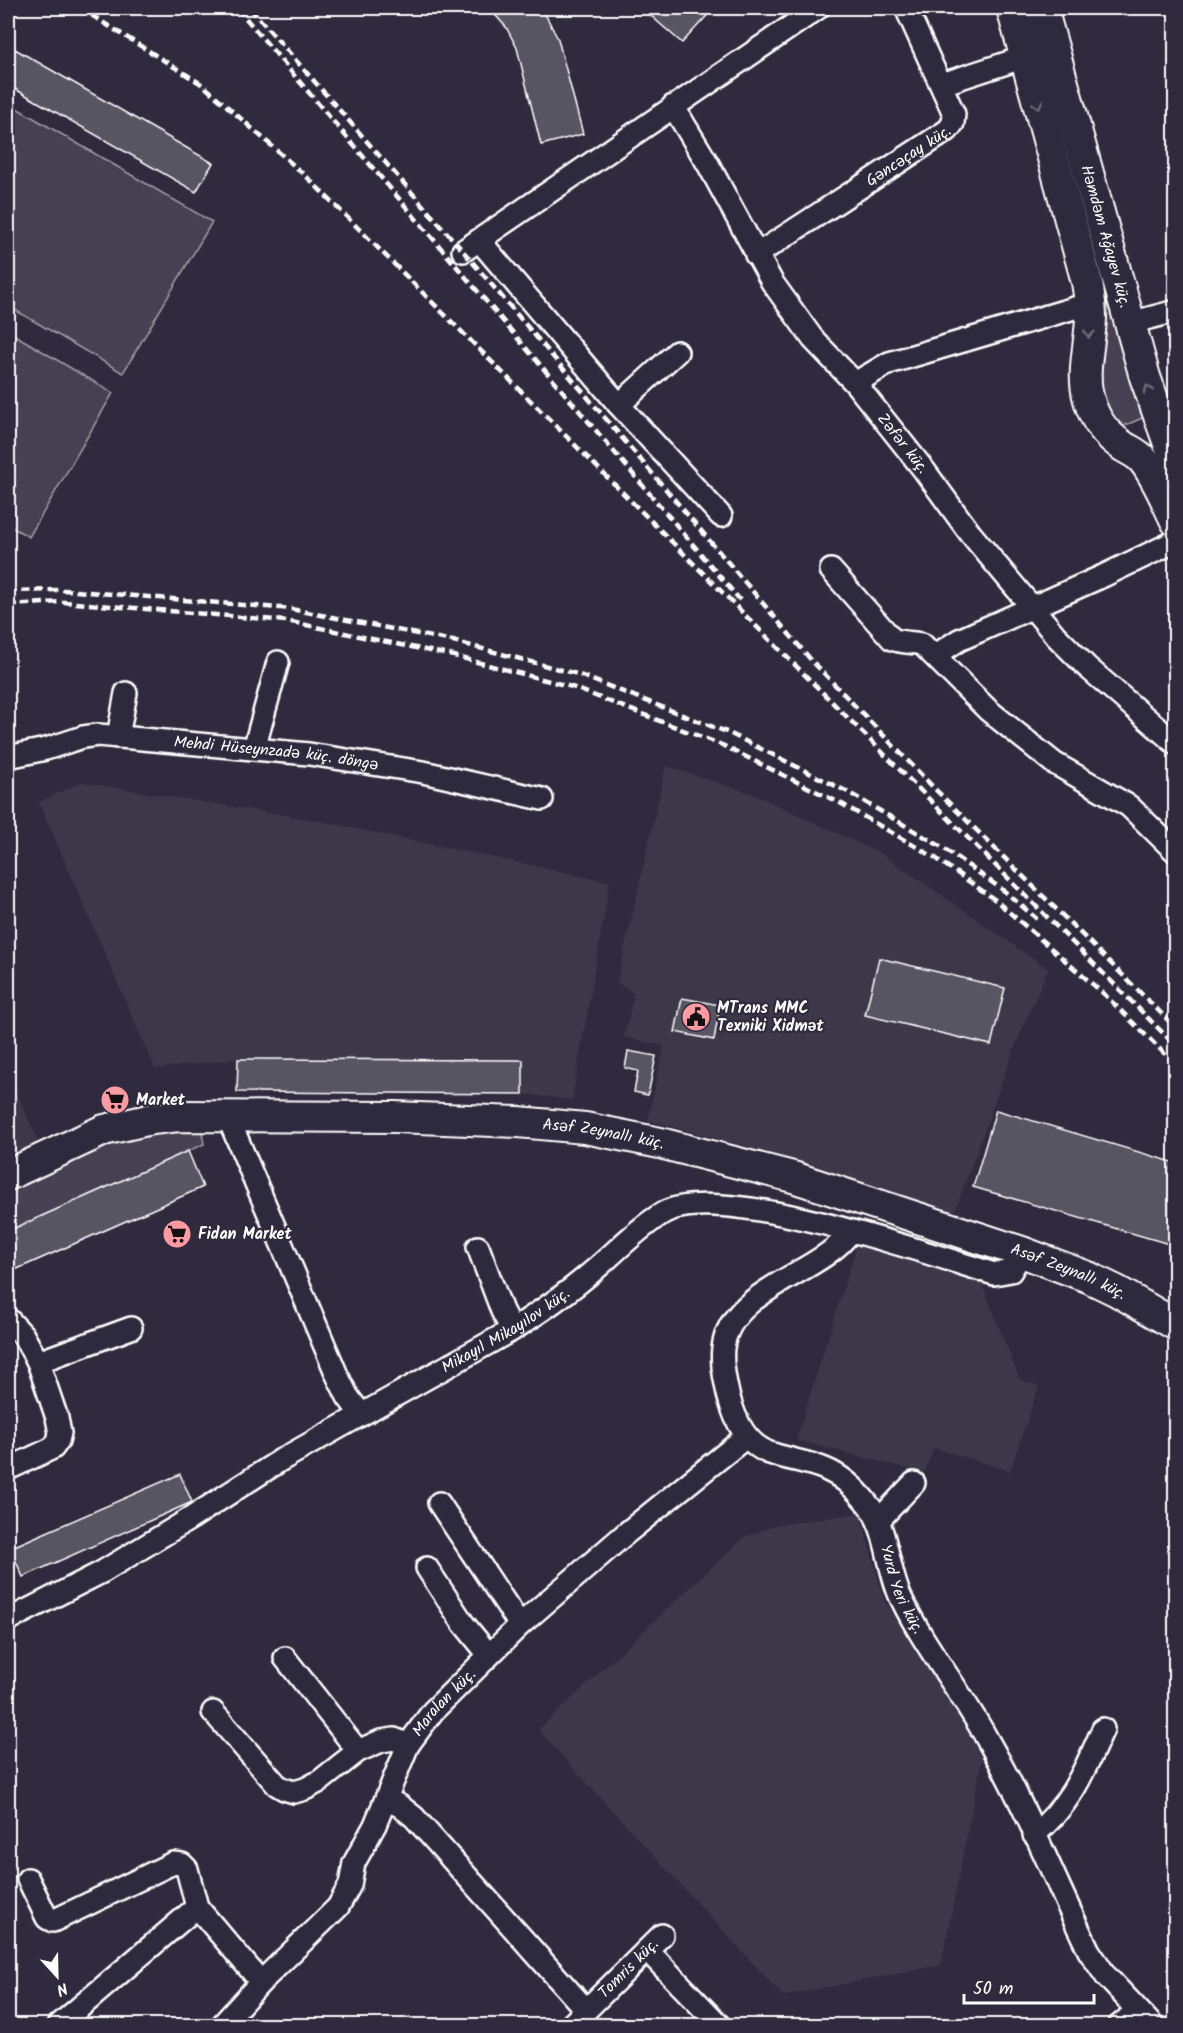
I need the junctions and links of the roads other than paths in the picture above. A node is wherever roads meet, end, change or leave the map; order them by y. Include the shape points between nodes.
1 (818, 8) edge
2 (906, 8) edge
3 (1012, 8) edge
4 (1042, 8) edge
5 (1025, 57) junction
6 (942, 84) junction
7 (673, 106) junction
8 (756, 255) junction
9 (1091, 303) junction
10 (1176, 311) edge
11 (1130, 323) junction
12 (676, 352) dead end
13 (855, 383) junction
14 (619, 405) junction
15 (1176, 463) edge
16 (722, 516) dead end
17 (1176, 521) edge
18 (1176, 541) edge
19 (831, 570) dead end
20 (1032, 608) junction
21 (936, 657) junction
22 (278, 663) dead end
23 (126, 693) dead end
24 (118, 737) junction
25 (1176, 744) edge
26 (254, 749) junction
27 (8, 757) edge
28 (543, 799) dead end
29 (1176, 852) edge
30 (230, 1116) junction
31 (8, 1174) edge
32 (851, 1231) junction
33 (478, 1247) dead end
34 (1022, 1252) junction
35 (8, 1319) edge
36 (1176, 1325) edge
37 (131, 1328) dead end
38 (512, 1330) junction
39 (38, 1362) junction
40 (361, 1414) junction
41 (746, 1437) junction
42 (8, 1469) edge
43 (914, 1483) dead end
44 (439, 1503) dead end
45 (878, 1521) junction
46 (427, 1568) dead end
47 (8, 1620) edge
48 (520, 1625) junction
49 (489, 1655) junction
50 (285, 1658) dead end
51 (213, 1712) dead end
52 (1103, 1729) dead end
53 (408, 1745) junction
54 (358, 1751) junction
55 (386, 1799) junction
56 (1034, 1835) junction
57 (28, 1879) dead end
58 (197, 1907) junction
59 (662, 1935) dead end
60 (647, 1950) junction
61 (261, 1982) junction
62 (586, 2010) junction
63 (1137, 2011) junction
64 (58, 2025) edge
65 (221, 2025) edge
66 (570, 2025) edge
67 (720, 2025) edge
68 (1119, 2025) edge
69 (1153, 2025) edge

1 - 7 street
2 - 6 street, Gəncəçay küç.
3 - 5 main road
4 - 11 main road, Həmdəm Ağayev küç.
5 - 6 street
5 -> 9 main road
6 - 8 street, Gəncəçay küç. via 954,114 948,130
7 - 8 street, Zəfər küç.
7 - 14 street via 471,245
8 - 13 street, Zəfər küç. via 813,339
9 - 13 street via 889,363
9 -> 17 main road via 1086,387 1096,419 1110,437 1141,457
10 - 11 street
15 -> 11 main road, Həmdəm Ağayev küç.
12 - 14 street
13 - 20 street, Zəfər küç.
14 - 16 street
18 - 20 street
19 - 21 street via 892,639 922,644
20 - 21 street via 959,640
20 - 25 street, Zəfər küç. via 1087,667
21 - 29 street via 988,710 1054,763 1129,806
22 - 26 street
23 - 24 street
24 - 26 street, Mehdi Hüseynzadə küç. döngə
24 - 27 street, Mehdi Hüseynzadə küç. döngə via 83,737
26 - 28 street, Mehdi Hüseynzadə küç. döngə via 423,772
30 - 31 main road, Asəf Zeynallı küç. via 179,1116 130,1123 79,1140
30 - 34 main road, Asəf Zeynallı küç. via 395,1117 585,1128 793,1177
30 - 40 street via 337,1375
32 - 34 street, Mikayıl Mikayılov küç. via 994,1274 1011,1271
32 - 38 street, Mikayıl Mikayılov küç. via 733,1208 679,1207 648,1223 562,1296
32 - 41 street, Yurd Yeri küç. via 833,1251 771,1287 742,1310 727,1331 723,1371 730,1403
33 - 38 street
34 - 36 main road, Asəf Zeynallı küç. via 1098,1282
35 - 39 street via 23,1335
37 - 39 street
38 - 40 street, Mikayıl Mikayılov küç.
39 - 42 street via 57,1418 58,1442
40 - 47 street, Mikayıl Mikayılov küç. via 102,1572
41 - 45 street, Yurd Yeri küç. via 773,1455 813,1464 841,1477 869,1505
41 - 48 street, Maralan küç. via 624,1534
43 - 45 street
44 - 48 street
45 - 56 street, Yurd Yeri küç. via 899,1596 987,1737
46 - 49 street
48 - 49 street, Maralan küç.
49 - 53 street, Maralan küç. via 433,1711
50 - 54 street
51 - 54 street via 277,1785 294,1792 320,1781
52 - 56 street via 1067,1802
53 - 54 street via 394,1739
53 - 55 street, Maralan küç.
55 - 61 street, Maralan küç. via 354,1863 345,1898
55 - 62 street via 414,1817
56 - 63 street, Yurd Yeri küç. via 1089,1951
57 - 58 street via 47,1918 53,1921 173,1863 182,1864 187,1869
58 - 61 street
58 - 64 street
59 - 60 street, Tomris küç.
60 - 62 street, Tomris küç.
60 - 67 street
61 - 65 street, Maralan küç.
62 - 66 street, Tomris küç.
63 - 68 street
63 - 69 street, Yurd Yeri küç.

